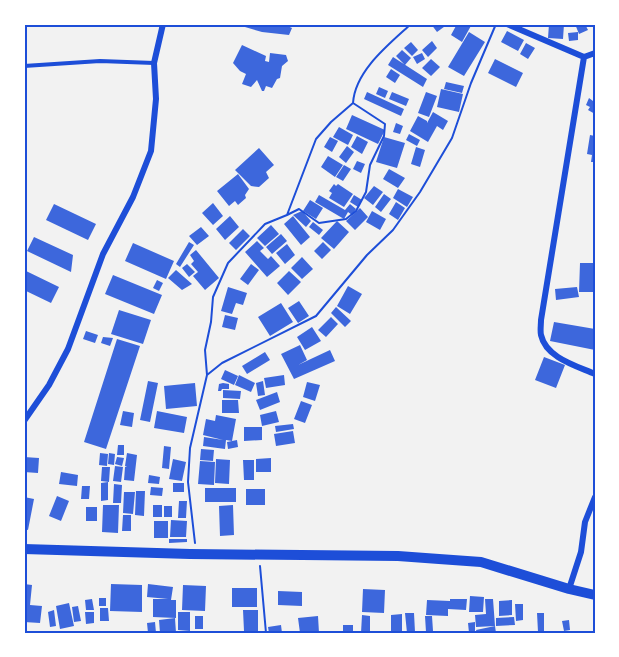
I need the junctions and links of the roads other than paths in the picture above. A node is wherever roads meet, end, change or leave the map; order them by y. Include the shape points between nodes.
1 (163, 24) edge
2 (507, 24) edge
3 (595, 53) edge
4 (584, 57) junction
5 (154, 63) junction
6 (24, 66) edge
7 (595, 374) edge
8 (24, 421) edge
9 (595, 497) edge
10 (24, 549) edge
11 (569, 589) junction
12 (595, 595) edge

1 - 5 street
2 - 4 street
3 - 4 street
4 - 7 street via 541,335 547,348 560,358
5 - 6 lane via 100,61
5 - 8 street via 156,99 150,151 133,197 104,254 68,349 50,386
9 - 11 street
10 - 11 main road via 398,556 481,562
11 - 12 main road

